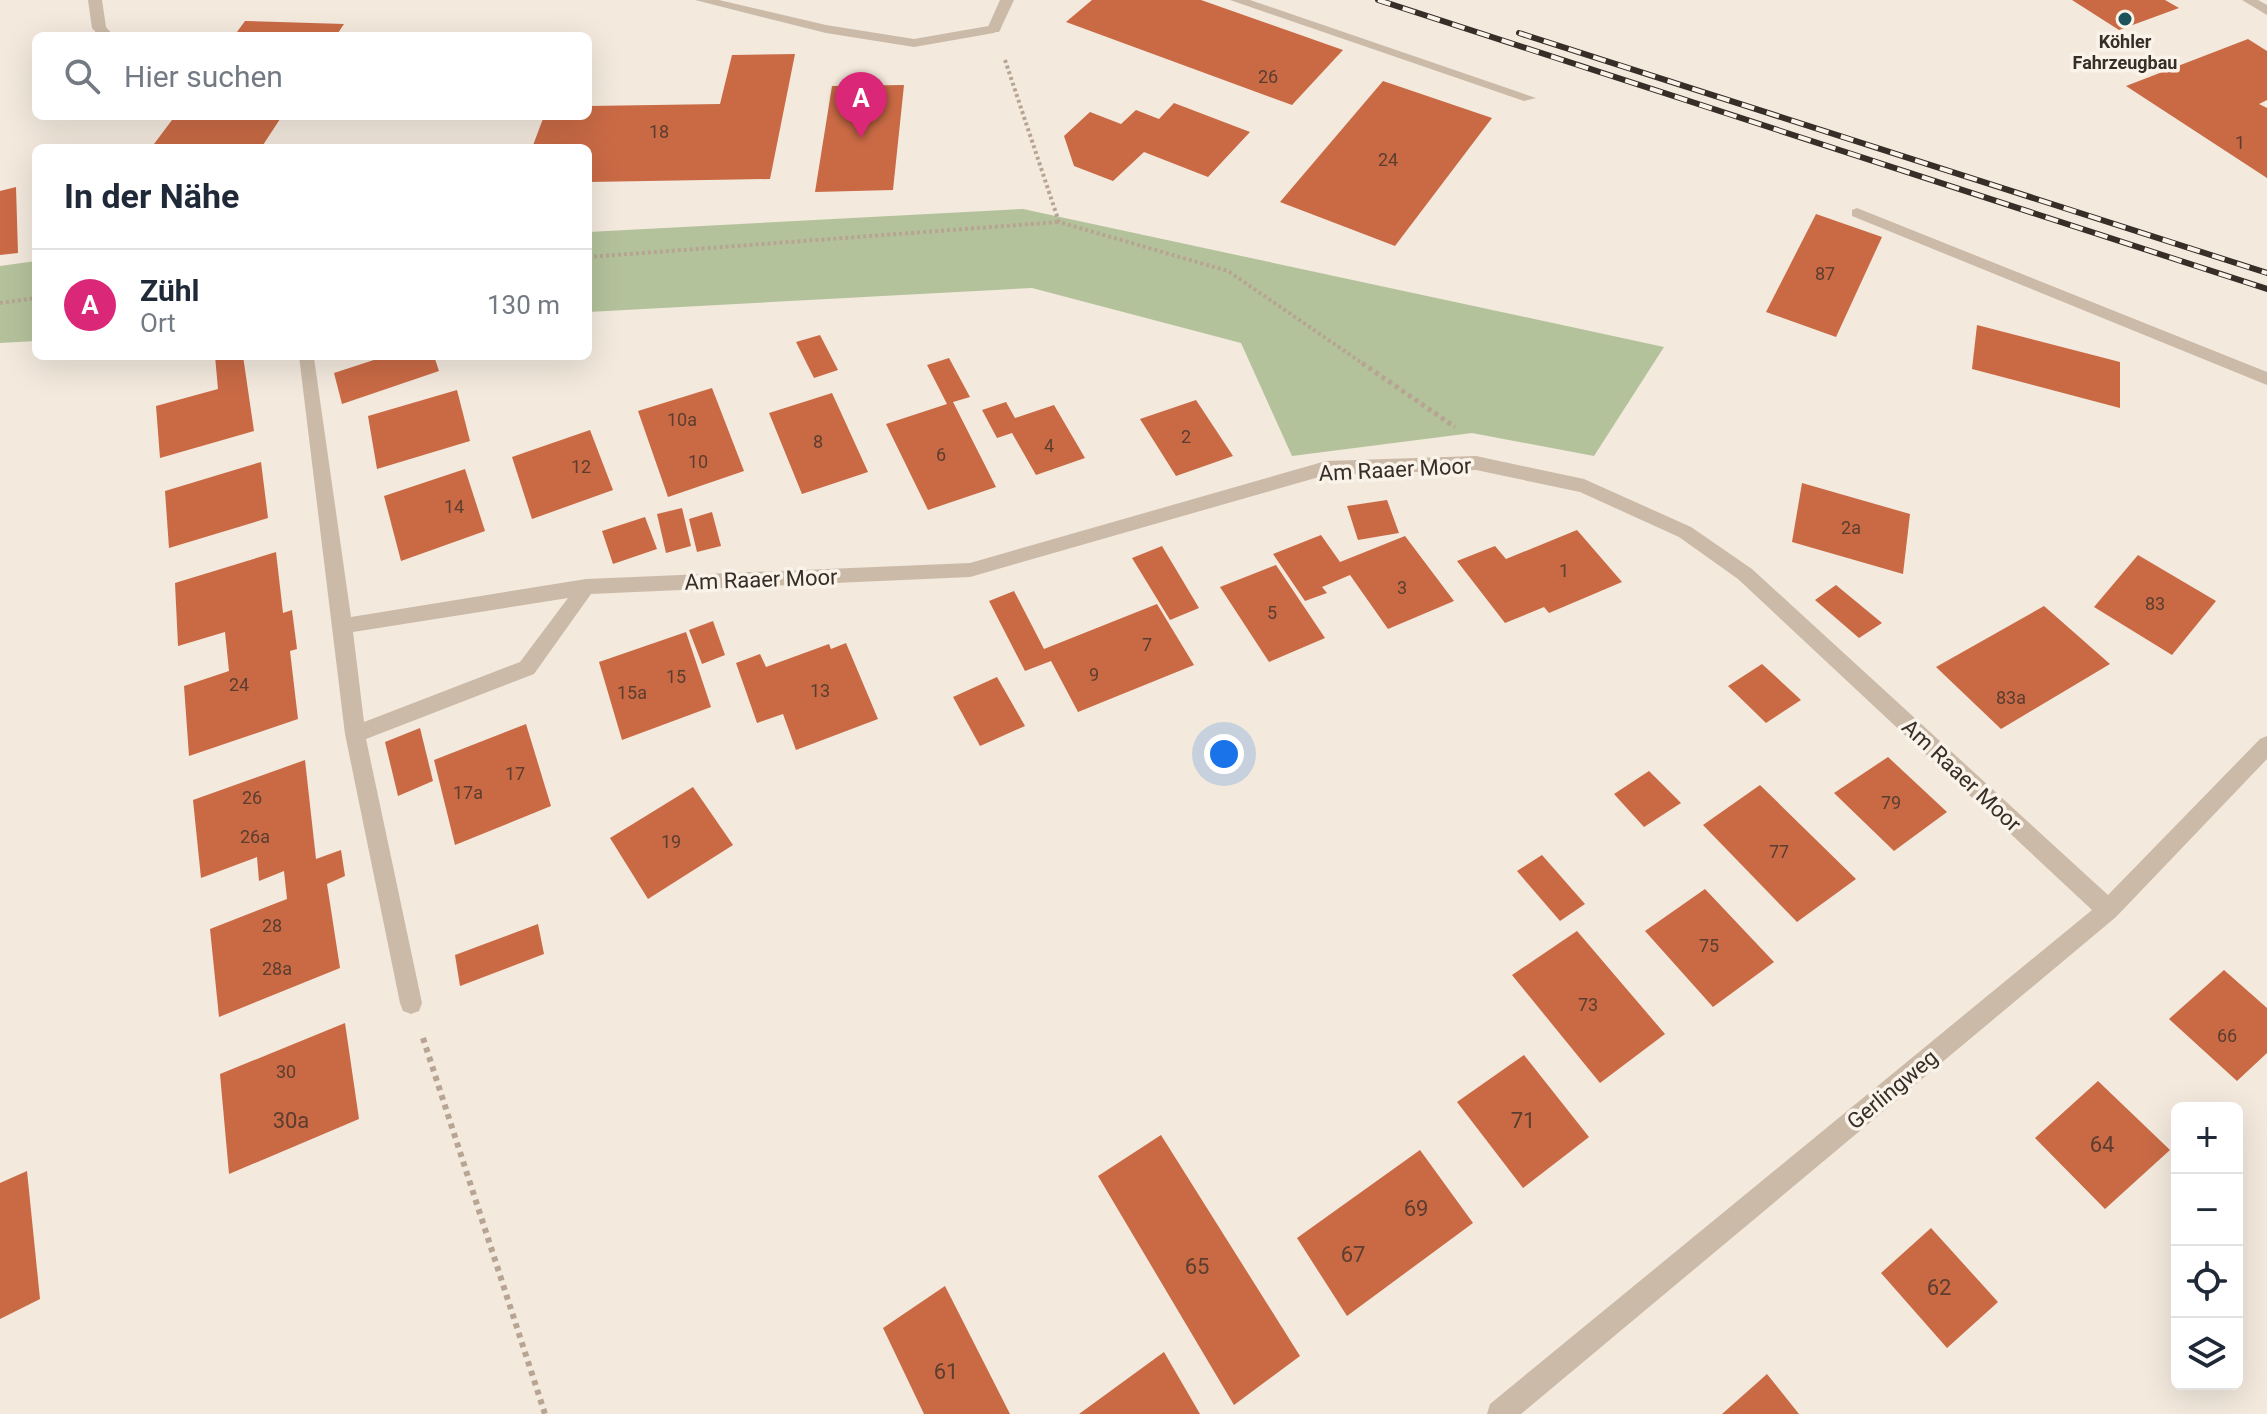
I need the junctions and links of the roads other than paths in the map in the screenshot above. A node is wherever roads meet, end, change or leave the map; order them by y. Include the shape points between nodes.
1 (95, 0) edge
2 (702, 0) edge
3 (1007, 0) edge
4 (1237, 0) edge
5 (2249, 0) edge
6 (2267, 11) edge
7 (103, 32) edge
8 (1529, 98) dead end
9 (1857, 213) dead end
10 (306, 360) edge
11 (2267, 379) edge
12 (586, 587) junction
13 (343, 626) junction
14 (355, 734) junction
15 (2267, 745) edge
16 (2108, 910) junction
17 (411, 1003) road end
18 (1500, 1414) edge

1 - 7 street
2 - 3 street via 914,43 994,29
4 - 8 street
5 - 6 street
9 - 11 street
10 - 13 street
12 - 13 street, Am Raaer Moor
12 - 14 street via 527,668
12 - 16 street, Am Raaer Moor via 970,570 1326,468 1476,463 1584,486 1697,540 1745,574
13 - 14 street
14 - 17 street
15 - 16 street, Gerlingweg
16 - 18 street, Gerlingweg

